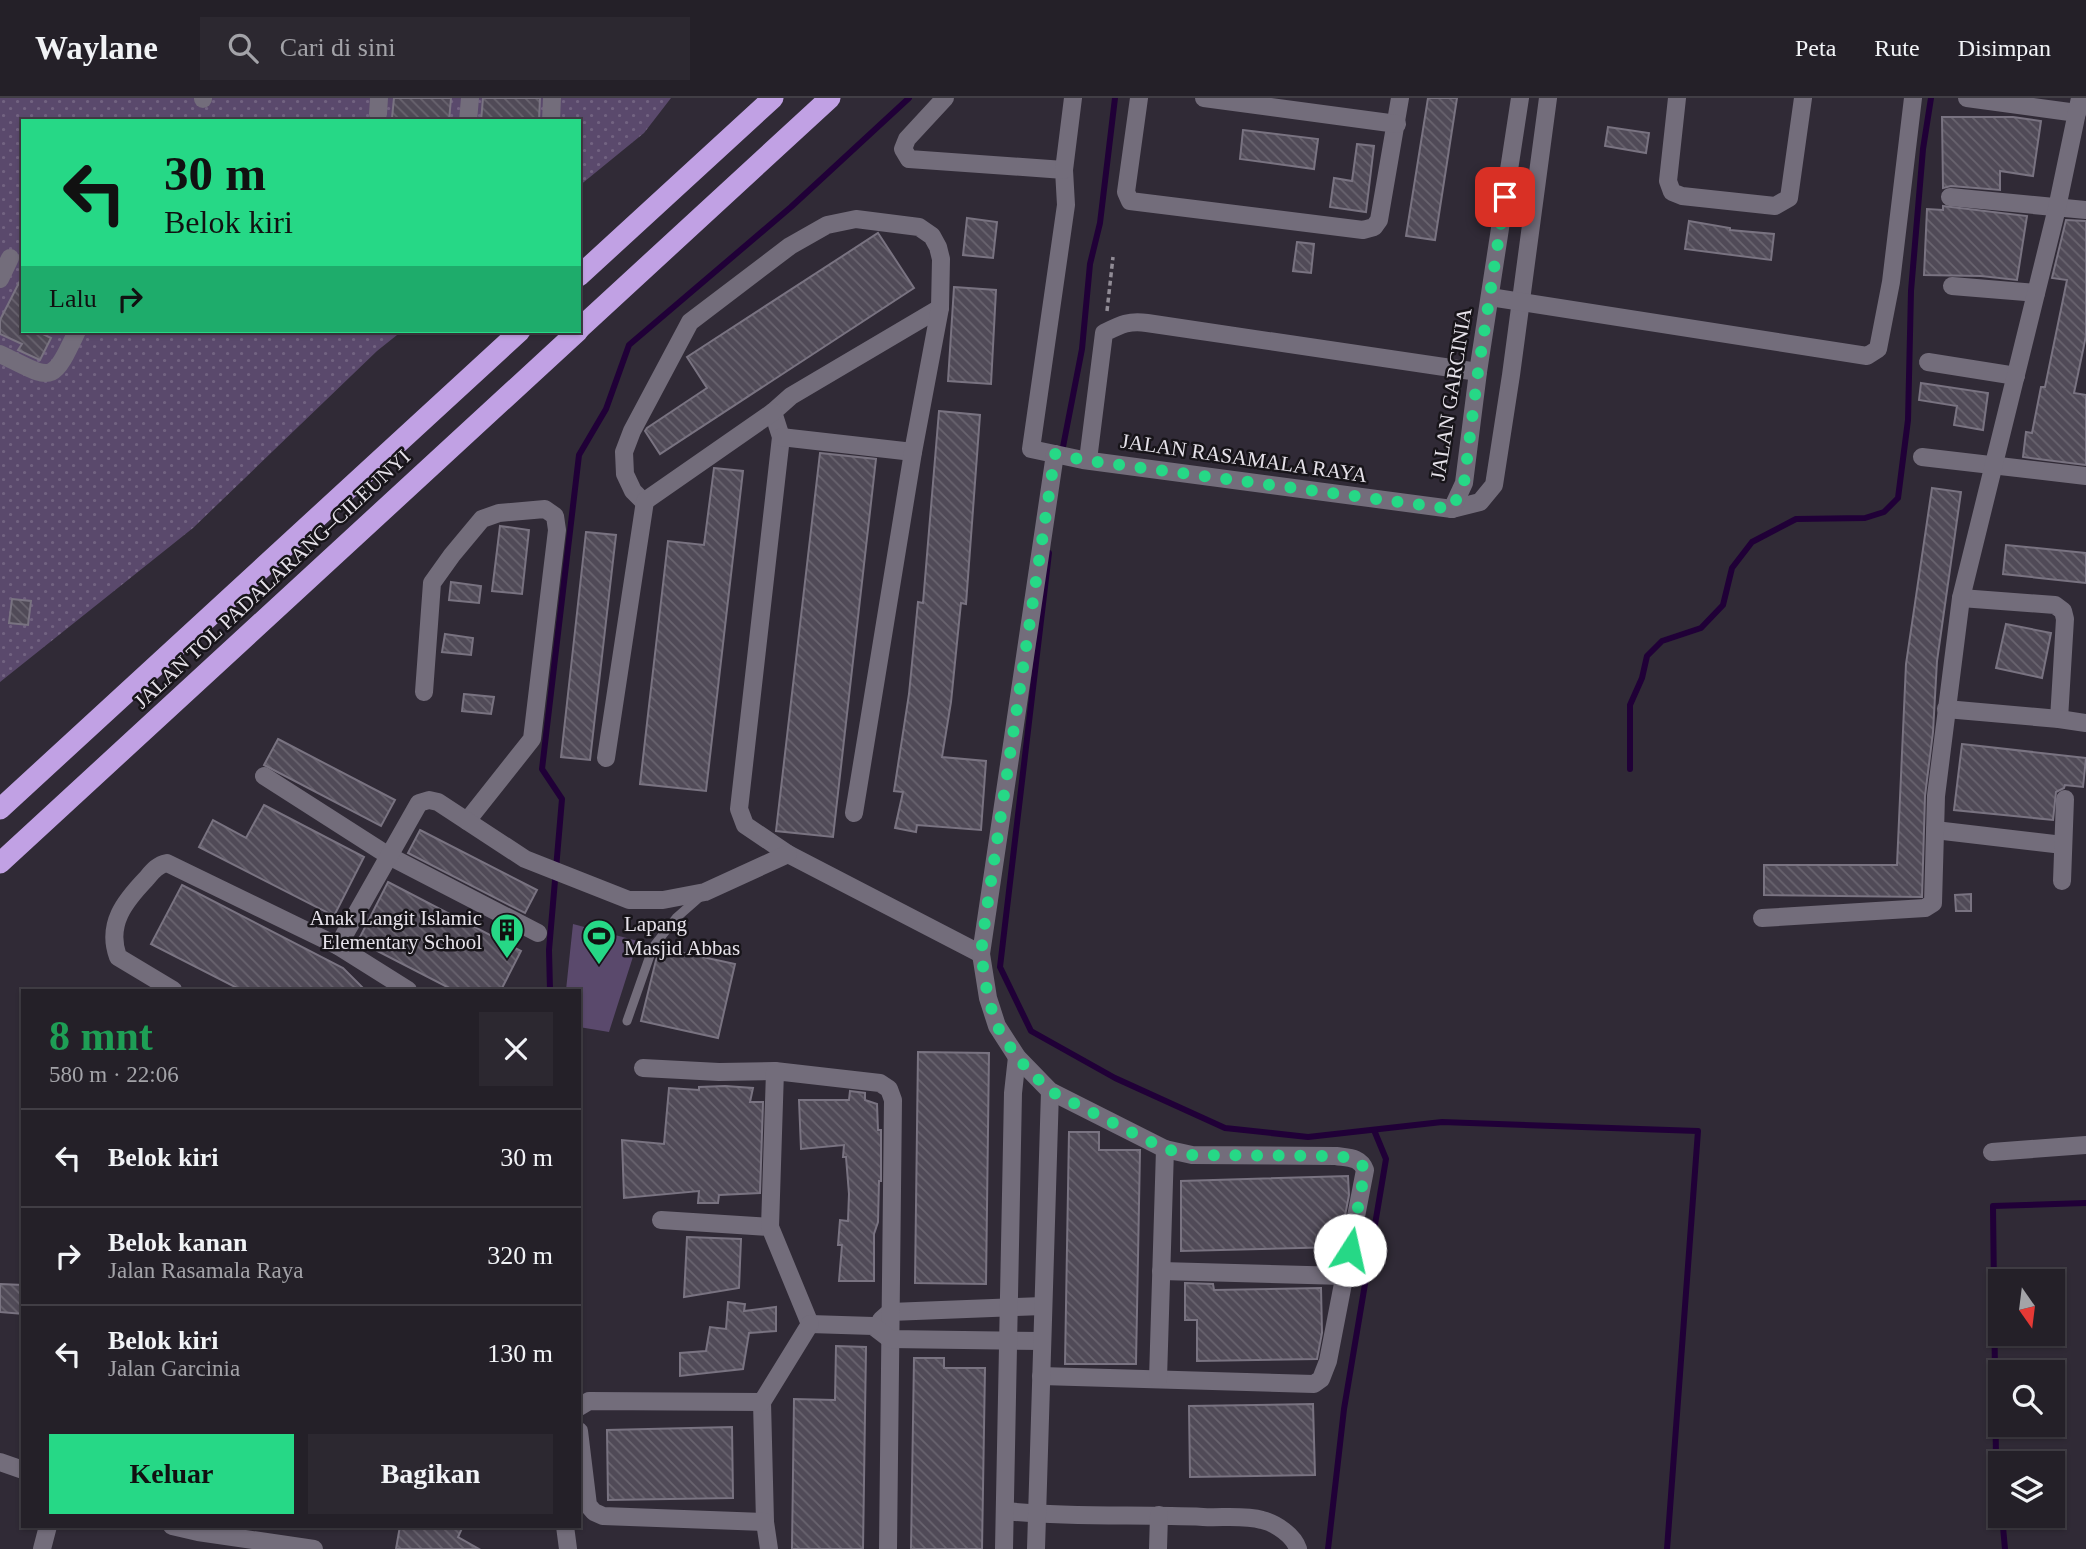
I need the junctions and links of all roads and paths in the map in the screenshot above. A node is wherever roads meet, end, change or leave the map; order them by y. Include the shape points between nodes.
1 (470, 98) edge
2 (552, 98) edge
3 (773, 98) edge
4 (830, 98) edge
5 (945, 98) edge
6 (1073, 98) edge
7 (1139, 98) edge
8 (1204, 98) edge
9 (1400, 98) edge
10 (1520, 98) edge
11 (1548, 98) edge
12 (1677, 98) edge
13 (1803, 98) edge
14 (1913, 98) edge
15 (1967, 98) edge
16 (2078, 106) edge
17 (468, 119) edge
18 (551, 119) edge
19 (1396, 124) junction
20 (1064, 170) junction
21 (1950, 197) dead end
22 (2057, 208) junction
23 (2086, 210) edge
24 (1113, 257) dead end
25 (10, 258) dead end
26 (581, 274) edge
27 (0, 279) edge
28 (1952, 286) dead end
29 (2036, 293) junction
30 (1490, 297) junction
31 (1521, 300) junction
32 (940, 308) junction
33 (581, 327) edge
34 (76, 333) edge
35 (518, 333) edge
36 (575, 333) edge
37 (1104, 333) junction
38 (0, 354) edge
39 (1928, 362) dead end
40 (1478, 372) junction
41 (2016, 376) junction
42 (773, 412) junction
43 (780, 437) junction
44 (913, 452) junction
45 (1058, 454) junction
46 (1922, 457) dead end
47 (1086, 460) junction
48 (1994, 463) junction
49 (2086, 476) edge
50 (645, 503) junction
51 (1452, 509) junction
52 (1961, 598) junction
53 (424, 692) dead end
54 (1946, 709) junction
55 (2059, 719) junction
56 (2086, 723) edge
57 (606, 758) dead end
58 (264, 776) dead end
59 (2065, 799) dead end
60 (0, 809) edge
61 (854, 813) dead end
62 (467, 821) junction
63 (1935, 830) junction
64 (2063, 845) junction
65 (788, 854) junction
66 (389, 856) junction
67 (0, 863) edge
68 (2062, 881) dead end
69 (705, 892) junction
70 (1762, 918) dead end
71 (538, 933) dead end
72 (338, 946) junction
73 (981, 954) junction
74 (171, 989) edge
75 (406, 989) edge
76 (627, 1021) dead end
77 (1017, 1058) junction
78 (643, 1068) dead end
79 (775, 1071) junction
80 (1050, 1091) junction
81 (2086, 1145) edge
82 (1165, 1149) junction
83 (1992, 1152) dead end
84 (661, 1220) dead end
85 (770, 1227) junction
86 (1161, 1271) junction
87 (1345, 1276) junction
88 (1009, 1306) junction
89 (1043, 1306) junction
90 (890, 1312) junction
91 (810, 1324) junction
92 (873, 1326) junction
93 (890, 1339) junction
94 (1010, 1341) junction
95 (1042, 1341) junction
96 (1041, 1376) junction
97 (1158, 1379) junction
98 (762, 1402) junction
99 (581, 1406) edge
100 (581, 1447) edge
101 (0, 1462) edge
102 (21, 1469) edge
103 (1006, 1511) junction
104 (1038, 1514) junction
105 (1159, 1515) junction
106 (765, 1521) junction
107 (47, 1528) edge
108 (181, 1528) edge
109 (565, 1528) edge
110 (42, 1549) edge
111 (314, 1549) edge
112 (568, 1549) edge
113 (769, 1549) edge
114 (888, 1549) edge
115 (1004, 1549) edge
116 (1036, 1549) edge
117 (1158, 1549) edge
118 (1298, 1549) edge

1 - 17 street
2 - 18 street
3 - 26 highway
4 - 33 highway, JALAN TOL PADALARANG–CILEUNYI
5 - 20 street via 907,139 903,149 909,159
6 - 20 street
7 - 19 street via 1127,199 1363,230 1379,220
8 - 19 street
9 - 19 street
10 - 30 street, JALAN GARCINIA
11 - 31 street, JALAN GARCINIA
12 - 13 street via 1668,181 1672,192 1775,206 1789,198
14 - 31 street via 1891,282 1878,349 1867,356
15 - 16 street
16 - 22 street
20 - 45 street, JALAN RASAMALA RAYA via 1066,205 1031,449
21 - 22 street
22 - 23 street
22 - 29 street
24 - 37 path
25 - 27 street
28 - 29 street
29 - 41 street
30 - 31 street
30 - 40 street, JALAN GARCINIA
31 - 51 street, JALAN GARCINIA via 1494,485 1480,502
32 - 42 street via 791,396
32 - 44 street
32 - 50 street via 938,247 932,236 919,228 856,219 827,225 790,246 690,322 682,334 624,452 625,474
34 - 38 street via 64,358 49,374
35 - 60 highway, JALAN TOL PADALARANG–CILEUNYI
36 - 67 highway, JALAN TOL PADALARANG–CILEUNYI
37 - 40 street via 1134,321
37 - 47 street
39 - 41 street
40 - 51 street, JALAN GARCINIA via 1464,483
41 - 48 street
42 - 43 street
42 - 50 street
43 - 44 street
43 - 65 street via 738,808 745,825
44 - 61 street
45 - 47 street, JALAN RASAMALA RAYA
45 - 73 street
46 - 48 street
47 - 51 street, JALAN RASAMALA RAYA
48 - 49 street
48 - 52 street
50 - 57 street
52 - 54 street
52 - 55 street via 2060,607 2065,619
53 - 62 street via 432,583 452,555 482,519 545,509 555,516 532,739
54 - 55 street
54 - 63 street
55 - 56 street
58 - 66 street
59 - 64 street
62 - 66 street via 438,802 419,803
62 - 69 street via 525,859 629,900 663,900
63 - 64 street
63 - 70 street via 1934,898 1925,908
64 - 68 street
65 - 69 street
65 - 73 street
66 - 71 street
66 - 72 street
69 - 76 lane via 653,947
72 - 74 street via 163,863 124,903 117,918 116,951 118,957
72 - 75 street
73 - 77 street via 997,1026
77 - 80 street
77 - 88 street
78 - 79 street
79 - 85 street
79 - 90 street via 880,1083 892,1094
80 - 82 street
80 - 89 street
81 - 83 street
82 - 86 street
82 - 87 street via 1192,1155 1336,1156 1362,1163 1365,1170
84 - 85 street
85 - 91 street
86 - 87 street
86 - 97 street
87 - 97 street via 1328,1361 1314,1384
88 - 89 street
88 - 90 street
88 - 94 street
89 - 95 street
90 - 92 street
90 - 93 street
91 - 92 street
91 - 98 street
92 - 93 street
93 - 94 street
93 - 114 street
94 - 95 street
94 - 103 street
95 - 96 street
96 - 97 street
96 - 104 street
98 - 99 street via 589,1401
98 - 106 street
100 - 106 street via 588,1505 603,1517
101 - 102 street
103 - 104 street
103 - 115 street
104 - 105 street
104 - 116 street
105 - 117 street
105 - 118 street via 1261,1519 1287,1534
106 - 113 street
107 - 110 street
108 - 111 street
109 - 112 street

